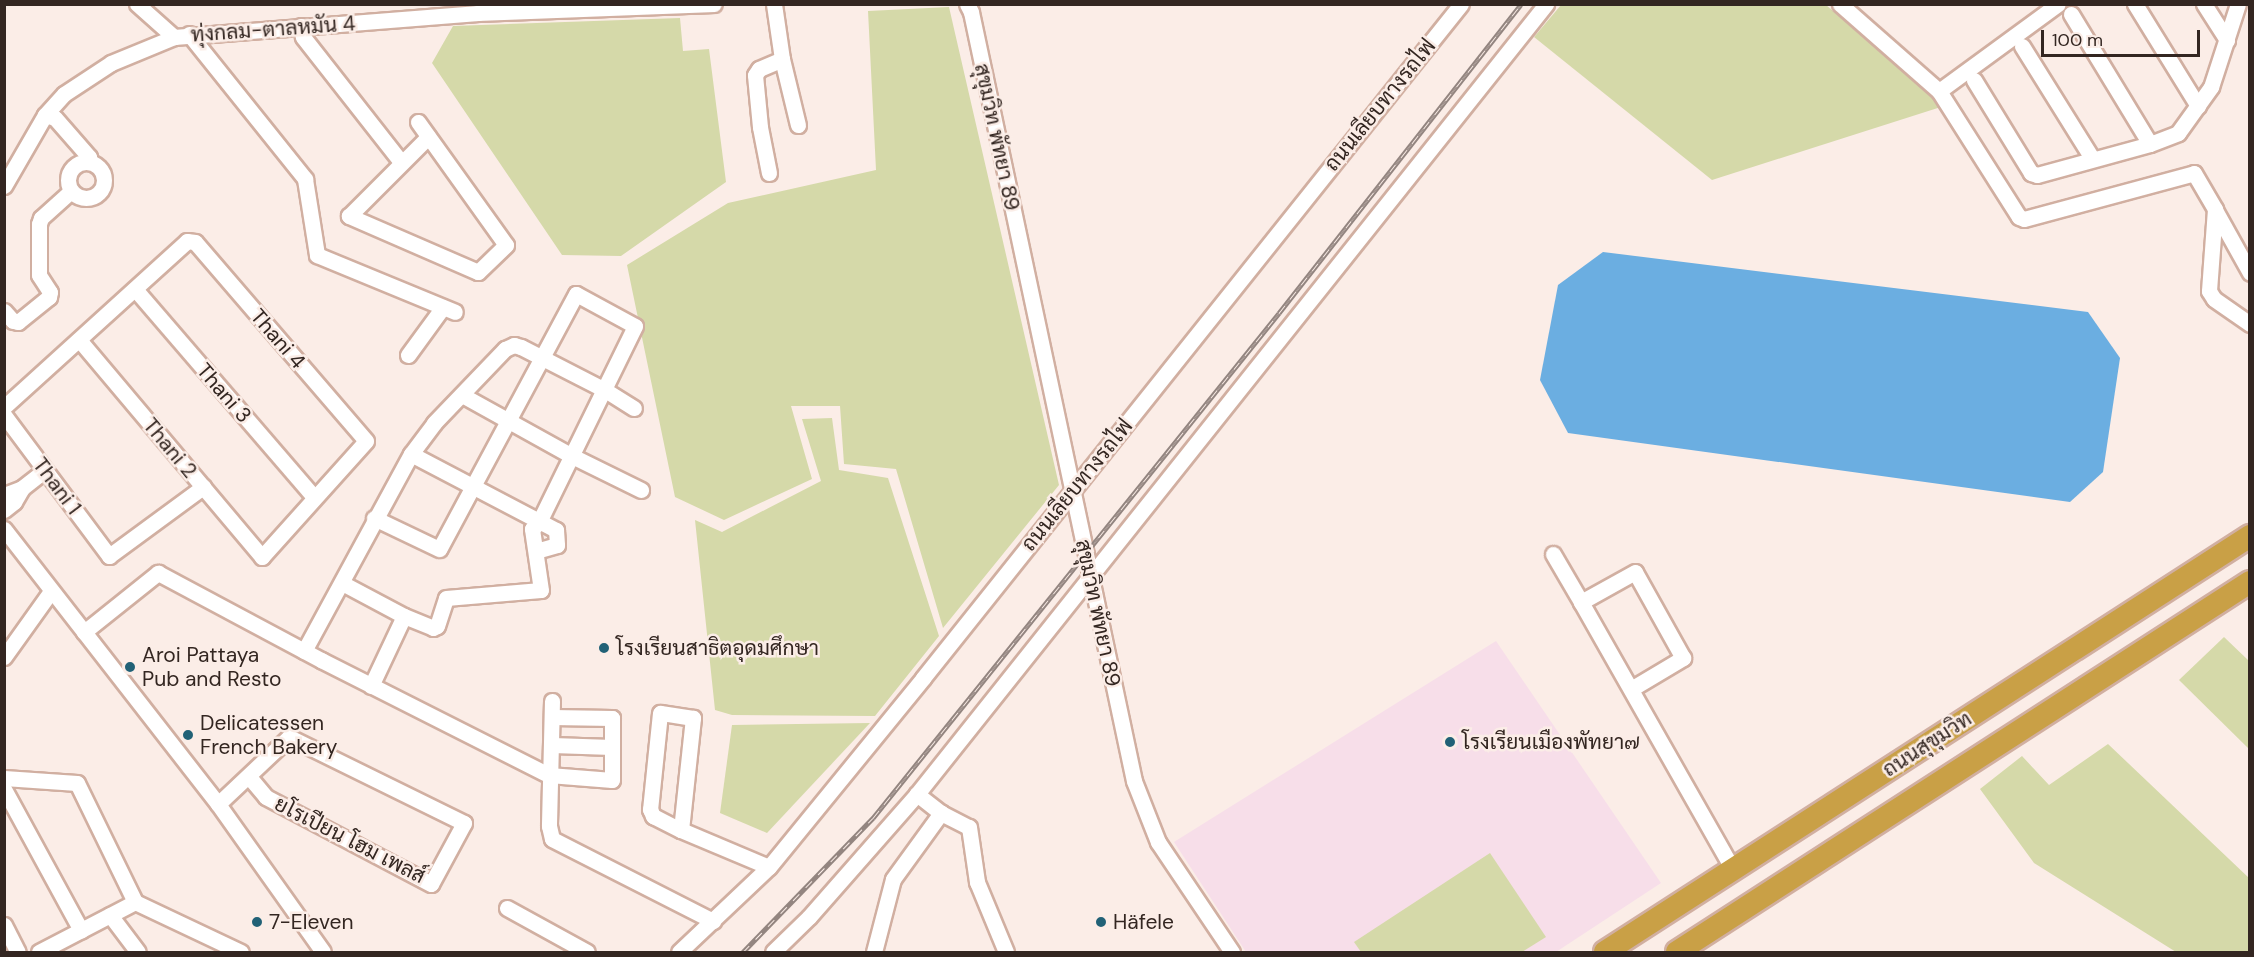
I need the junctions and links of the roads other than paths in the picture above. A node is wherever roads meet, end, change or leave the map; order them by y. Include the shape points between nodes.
1 (137, 4) edge
2 (774, 4) edge
3 (967, 4) edge
4 (1461, 4) edge
5 (1546, 4) edge
6 (1840, 4) edge
7 (2058, 4) edge
8 (2134, 4) edge
9 (2204, 4) edge
10 (2238, 4) edge
11 (712, 5) edge
12 (477, 9) edge
13 (444, 11) edge
14 (2071, 14) dead end
15 (301, 26) junction
16 (181, 36) junction
17 (2227, 40) junction
18 (2022, 46) dead end
19 (782, 59) junction
20 (1974, 80) dead end
21 (1939, 91) junction
22 (2198, 106) junction
23 (45, 114) junction
24 (418, 122) dead end
25 (798, 125) dead end
26 (428, 137) junction
27 (2150, 144) junction
28 (2092, 158) junction
29 (90, 162) junction
30 (401, 162) junction
31 (769, 173) dead end
32 (4, 186) edge
33 (71, 191) junction
34 (2215, 209) junction
35 (2250, 273) edge
36 (135, 289) junction
37 (4, 311) edge
38 (2250, 324) edge
39 (79, 340) junction
40 (408, 355) dead end
41 (541, 357) junction
42 (605, 390) junction
43 (462, 394) junction
44 (4, 407) edge
45 (634, 408) dead end
46 (4, 416) edge
47 (509, 422) junction
48 (411, 454) junction
49 (572, 456) junction
50 (45, 470) junction
51 (203, 487) junction
52 (22, 488) junction
53 (473, 488) junction
54 (640, 490) dead end
55 (1071, 492) junction
56 (4, 495) edge
57 (314, 497) junction
58 (4, 510) edge
59 (374, 518) junction
60 (539, 522) junction
61 (4, 529) edge
62 (2250, 536) edge
63 (537, 551) junction
64 (1553, 554) dead end
65 (1091, 575) junction
66 (342, 583) junction
67 (2248, 586) edge
68 (51, 591) junction
69 (1581, 602) junction
70 (404, 616) junction
71 (84, 632) junction
72 (304, 651) junction
73 (4, 657) edge
74 (371, 686) junction
75 (1631, 689) junction
76 (552, 701) dead end
77 (552, 717) junction
78 (552, 745) junction
79 (612, 747) junction
80 (549, 775) junction
81 (249, 777) junction
82 (4, 778) edge
83 (4, 789) edge
84 (917, 794) junction
85 (218, 804) junction
86 (941, 813) junction
87 (681, 830) junction
88 (769, 867) junction
89 (1732, 870) junction
90 (135, 902) junction
91 (507, 908) dead end
92 (110, 915) junction
93 (713, 921) junction
94 (4, 926) edge
95 (81, 930) junction
96 (47, 951) edge
97 (18, 952) edge
98 (138, 952) edge
99 (241, 952) edge
100 (323, 952) edge
101 (587, 952) edge
102 (679, 952) edge
103 (772, 952) edge
104 (874, 952) edge
105 (1006, 952) edge
106 (1232, 952) edge
107 (1605, 952) edge
108 (1677, 952) edge

1 - 16 street
2 - 19 street
3 - 55 street, สุขุมวิท พัทยา 89
4 - 55 street, ถนนเลียบทางรถไฟ
5 - 65 street
6 - 21 street
7 - 21 street
8 - 22 street
9 - 17 street
10 - 17 street
11 - 12 street, ทุ่งกลม-ตาลหมัน 4
12 - 13 street, ทุ่งกลม-ตาลหมัน 4
13 - 15 street, ทุ่งกลม-ตาลหมัน 4
14 - 27 street
15 - 16 street, ทุ่งกลม-ตาลหมัน 4
15 - 30 street via 303,37
16 - 23 street, ทุ่งกลม-ตาลหมัน 4 via 111,63 64,94
16 - 40 street via 305,178 317,255 377,287 449,310
17 - 22 street via 2211,87
18 - 28 street
19 - 25 street
19 - 31 street via 759,69 755,75
20 - 28 street via 2031,173 2037,175
21 - 34 street via 2019,217 2024,219 2194,173
22 - 27 street via 2178,133
23 - 29 street via 55,118
23 - 32 street, ทุ่งกลม-ตาลหมัน 4
24 - 26 street
26 - 30 street
26 - 30 street via 506,244 478,272 349,216
27 - 28 street
29 - 33 street via 70,170
29 - 33 street via 101,170 101,190 90,198
33 - 37 street via 39,224 39,275 49,297 18,322
34 - 35 street
34 - 38 street via 2209,291 2214,299
36 - 39 street
36 - 57 street, Thani 3
36 - 57 street, Thani 4 via 187,241 195,242 366,441
39 - 44 street
39 - 51 street, Thani 2
41 - 42 street
41 - 42 street via 576,294 635,326
41 - 43 street via 509,346
41 - 47 street
42 - 45 street
42 - 49 street
43 - 47 street
43 - 48 street
46 - 50 street, Thani 1
47 - 49 street
47 - 53 street
48 - 53 street
48 - 59 street
49 - 54 street
49 - 60 street
50 - 51 street, Thani 1 via 109,556
50 - 52 street
51 - 57 street, Thani 2 via 262,557
52 - 56 street
52 - 58 street
53 - 59 street via 439,549
53 - 60 street
55 - 65 street, สุขุมวิท พัทยา 89
55 - 88 street, ถนนเลียบทางรถไฟ
59 - 66 street
60 - 63 street via 532,529 532,543
60 - 63 street via 556,530 557,544
61 - 68 street
62 - 89 highway, ถนนสุขุมวิท
63 - 70 street via 541,590 446,598 433,628
64 - 69 street
65 - 84 street
65 - 106 street, สุขุมวิท พัทยา 89 via 1134,781 1158,842
66 - 70 street
66 - 72 street
67 - 108 highway, ถนนสุขุมวิท
68 - 71 street
68 - 73 street
69 - 75 street
69 - 75 street via 1635,572 1683,658
70 - 74 street
71 - 72 street via 158,573
71 - 85 street
72 - 74 street
74 - 80 street
75 - 89 street
76 - 77 street
77 - 78 street
77 - 79 street via 612,718
78 - 79 street
78 - 80 street
79 - 80 street via 612,780
80 - 93 street via 552,839
81 - 81 street, ยโรเปียน โฮม เพลส์ via 266,797 431,884 464,823 289,736
81 - 85 street, ยโรเปียน โฮม เพลส์
82 - 90 street via 77,783
83 - 95 street
84 - 86 street
84 - 103 street via 809,917
85 - 100 street
86 - 104 street via 893,879
86 - 105 street via 969,827 977,882
87 - 87 street via 653,816 650,809 660,713 693,718
87 - 88 street
88 - 93 street, ถนนเลียบทางรถไฟ
89 - 107 highway, ถนนสุขุมวิท
90 - 92 street
90 - 99 street
91 - 101 street
92 - 95 street
92 - 98 street
93 - 102 street, ถนนเลียบทางรถไฟ
94 - 97 street
95 - 96 street

